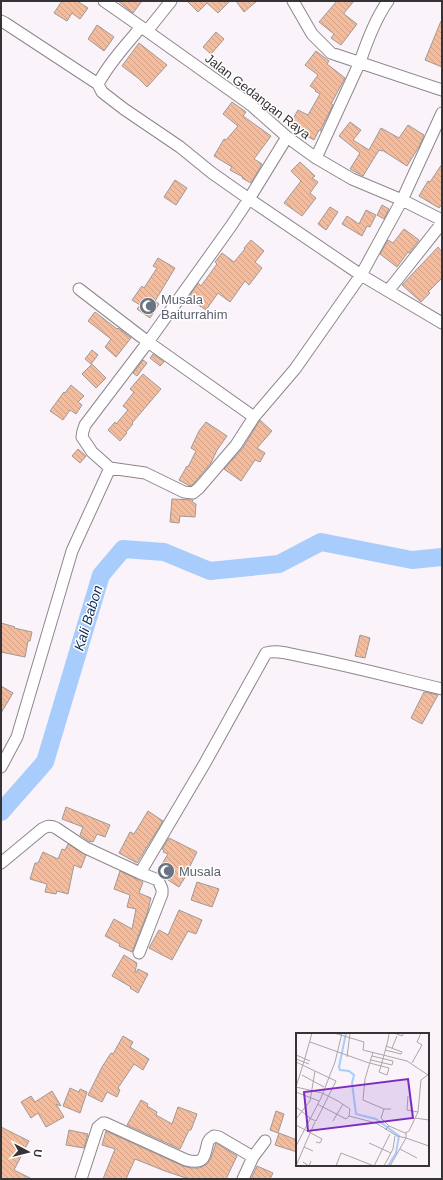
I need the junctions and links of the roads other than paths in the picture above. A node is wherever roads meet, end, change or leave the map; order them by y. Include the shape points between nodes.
1 (104, 1) edge
2 (171, 1) edge
3 (293, 1) edge
4 (388, 1) edge
5 (1, 21) edge
6 (144, 29) junction
7 (360, 62) junction
8 (98, 84) junction
9 (442, 90) edge
10 (442, 113) edge
11 (287, 136) junction
12 (316, 158) junction
13 (249, 199) junction
14 (402, 200) junction
15 (442, 220) edge
16 (442, 223) edge
17 (360, 275) junction
18 (79, 289) dead end
19 (388, 291) junction
20 (442, 323) edge
21 (148, 342) junction
22 (254, 417) junction
23 (110, 468) junction
24 (442, 689) edge
25 (1, 767) edge
26 (1, 863) edge
27 (140, 873) junction
28 (139, 953) dead end
29 (265, 1141) dead end
30 (253, 1157) junction
31 (81, 1179) edge
32 (243, 1179) edge

1 - 6 street, Jalan Gedangan Raya
2 - 6 street
3 - 7 street via 312,34 332,52
4 - 7 street via 381,11
5 - 8 street
6 - 8 street via 112,63
6 - 11 street, Jalan Gedangan Raya via 250,105
7 - 9 street
7 - 12 street
8 - 13 street via 102,92 124,109
10 - 14 street
11 - 12 street, Jalan Gedangan Raya
11 - 13 street
12 - 14 street, Jalan Gedangan Raya via 352,179
13 - 17 street
13 - 21 street
14 - 15 street, Jalan Gedangan Raya
14 - 17 street
16 - 19 street
17 - 19 street
17 - 22 street via 295,369
18 - 21 street
19 - 20 street
21 - 22 street
21 - 23 street via 83,431 82,437 92,452
22 - 23 street via 220,465 193,493 184,492 145,473
23 - 25 street via 72,551 17,737
24 - 27 street via 329,662 280,652 266,653
26 - 27 street via 42,829 51,826 86,848
27 - 28 street via 158,880 162,894
29 - 30 street
30 - 31 street via 214,1136 208,1142 202,1160 192,1162 103,1123 98,1127
30 - 32 street

